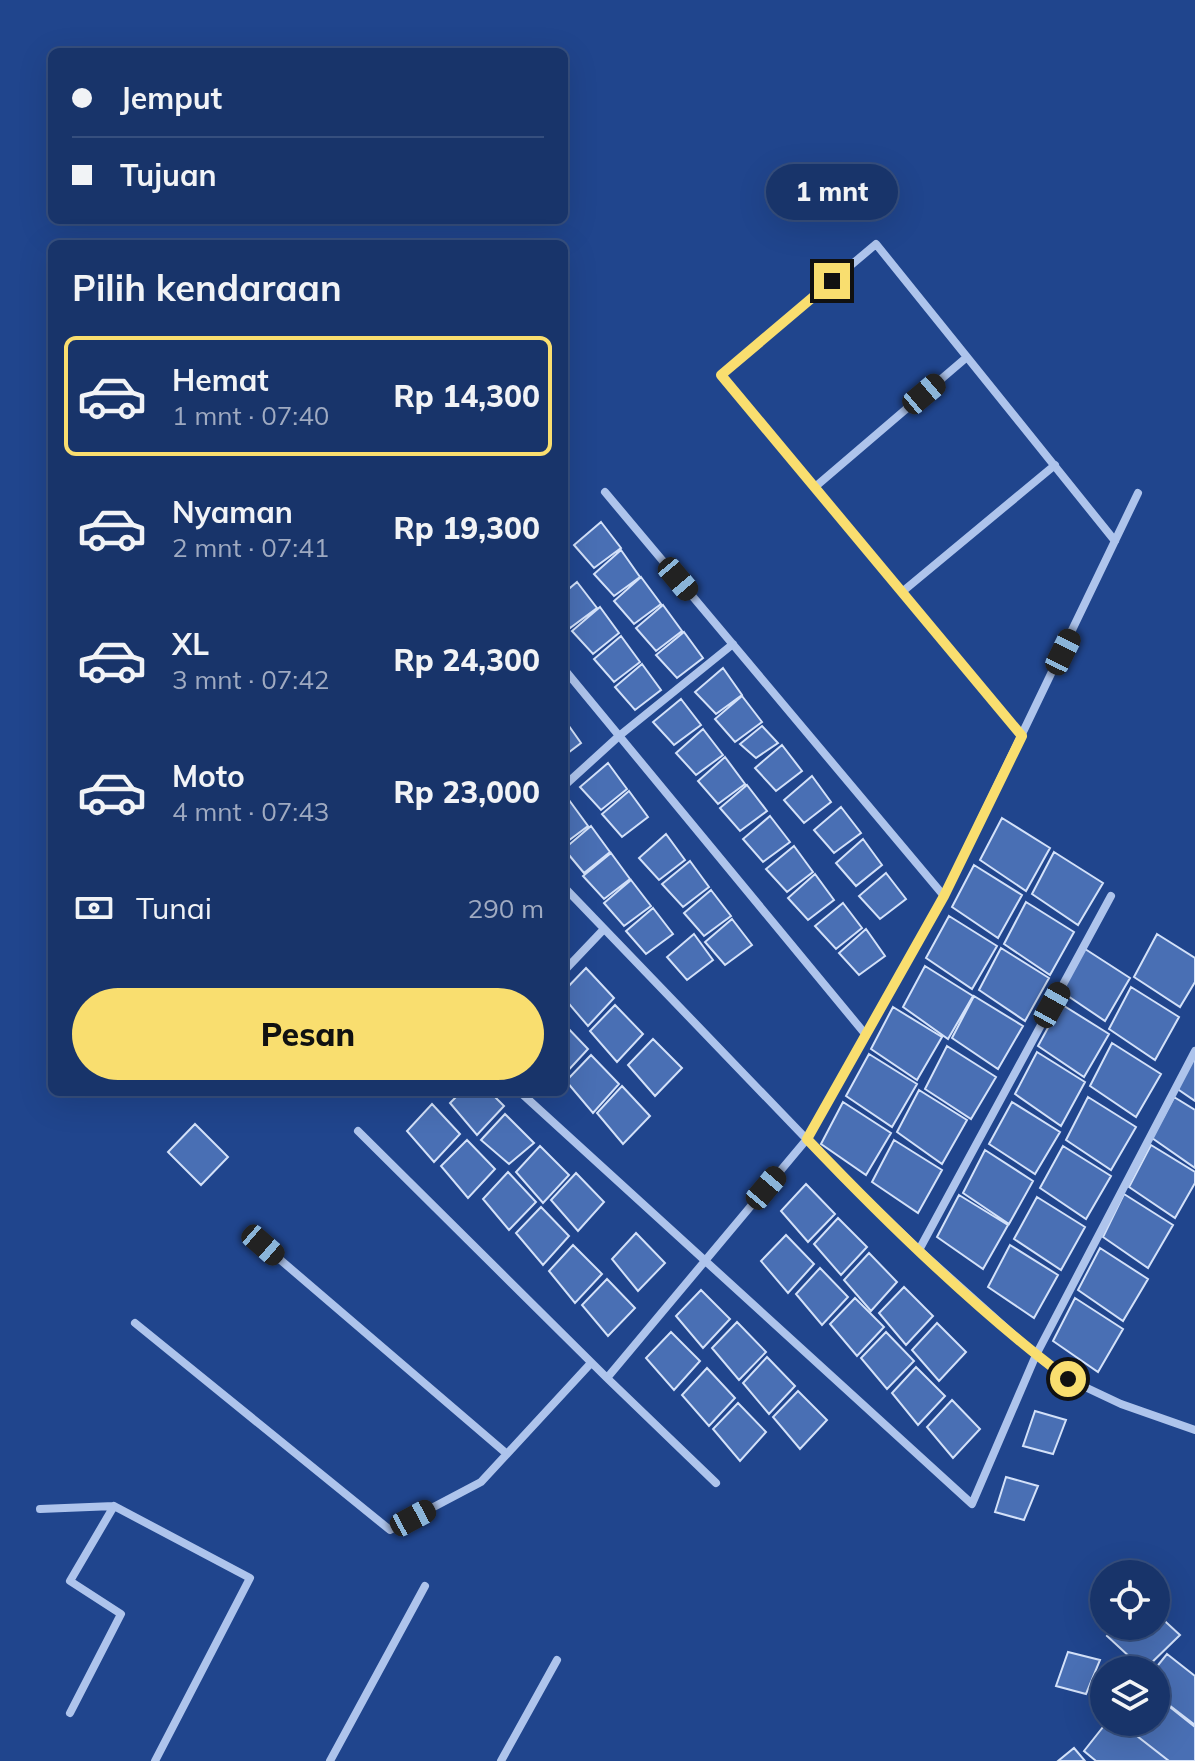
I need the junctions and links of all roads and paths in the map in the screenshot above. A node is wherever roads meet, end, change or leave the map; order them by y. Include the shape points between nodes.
1 (967, 357) junction
2 (1055, 465) junction
3 (815, 487) junction
4 (605, 492) dead end
5 (1138, 493) dead end
6 (1115, 541) junction
7 (902, 592) junction
8 (733, 644) junction
9 (568, 674) edge
10 (619, 736) junction
11 (1022, 736) junction
12 (568, 782) edge
13 (568, 891) edge
14 (944, 896) junction
15 (1111, 896) dead end
16 (604, 929) junction
17 (568, 967) edge
18 (866, 1035) junction
19 (1195, 1051) edge
20 (524, 1096) edge
21 (358, 1131) dead end
22 (807, 1139) junction
23 (263, 1245) dead end
24 (919, 1250) junction
25 (704, 1260) junction
26 (135, 1323) dead end
27 (1036, 1355) junction
28 (591, 1363) junction
29 (607, 1378) junction
30 (1195, 1430) edge
31 (507, 1454) junction
32 (716, 1483) dead end
33 (114, 1506) junction
34 (40, 1509) dead end
35 (425, 1586) dead end
36 (557, 1660) dead end
37 (70, 1713) dead end
38 (155, 1761) edge
39 (330, 1761) edge
40 (501, 1761) edge

1 - 2 street
1 - 3 street
1 - 3 street via 876,244 721,375
2 - 6 street
2 - 7 street
3 - 7 street
4 - 8 street
5 - 6 street
6 - 11 street
7 - 11 street
8 - 10 street
8 - 14 street
9 - 10 street
10 - 12 street
10 - 18 street
11 - 14 street
13 - 16 street
14 - 18 street
15 - 24 street
16 - 17 street
16 - 22 street
18 - 22 street
19 - 27 street
20 - 25 street
21 - 28 street
22 - 24 street
22 - 25 street
23 - 31 street
24 - 27 street
25 - 27 street via 972,1504
25 - 29 street
26 - 31 street via 390,1530 481,1482
27 - 30 street via 1068,1379 1121,1404
28 - 29 street
28 - 31 street
29 - 32 street
33 - 34 street
33 - 37 street via 70,1581 121,1614
33 - 38 street via 250,1578
35 - 39 street
36 - 40 street

